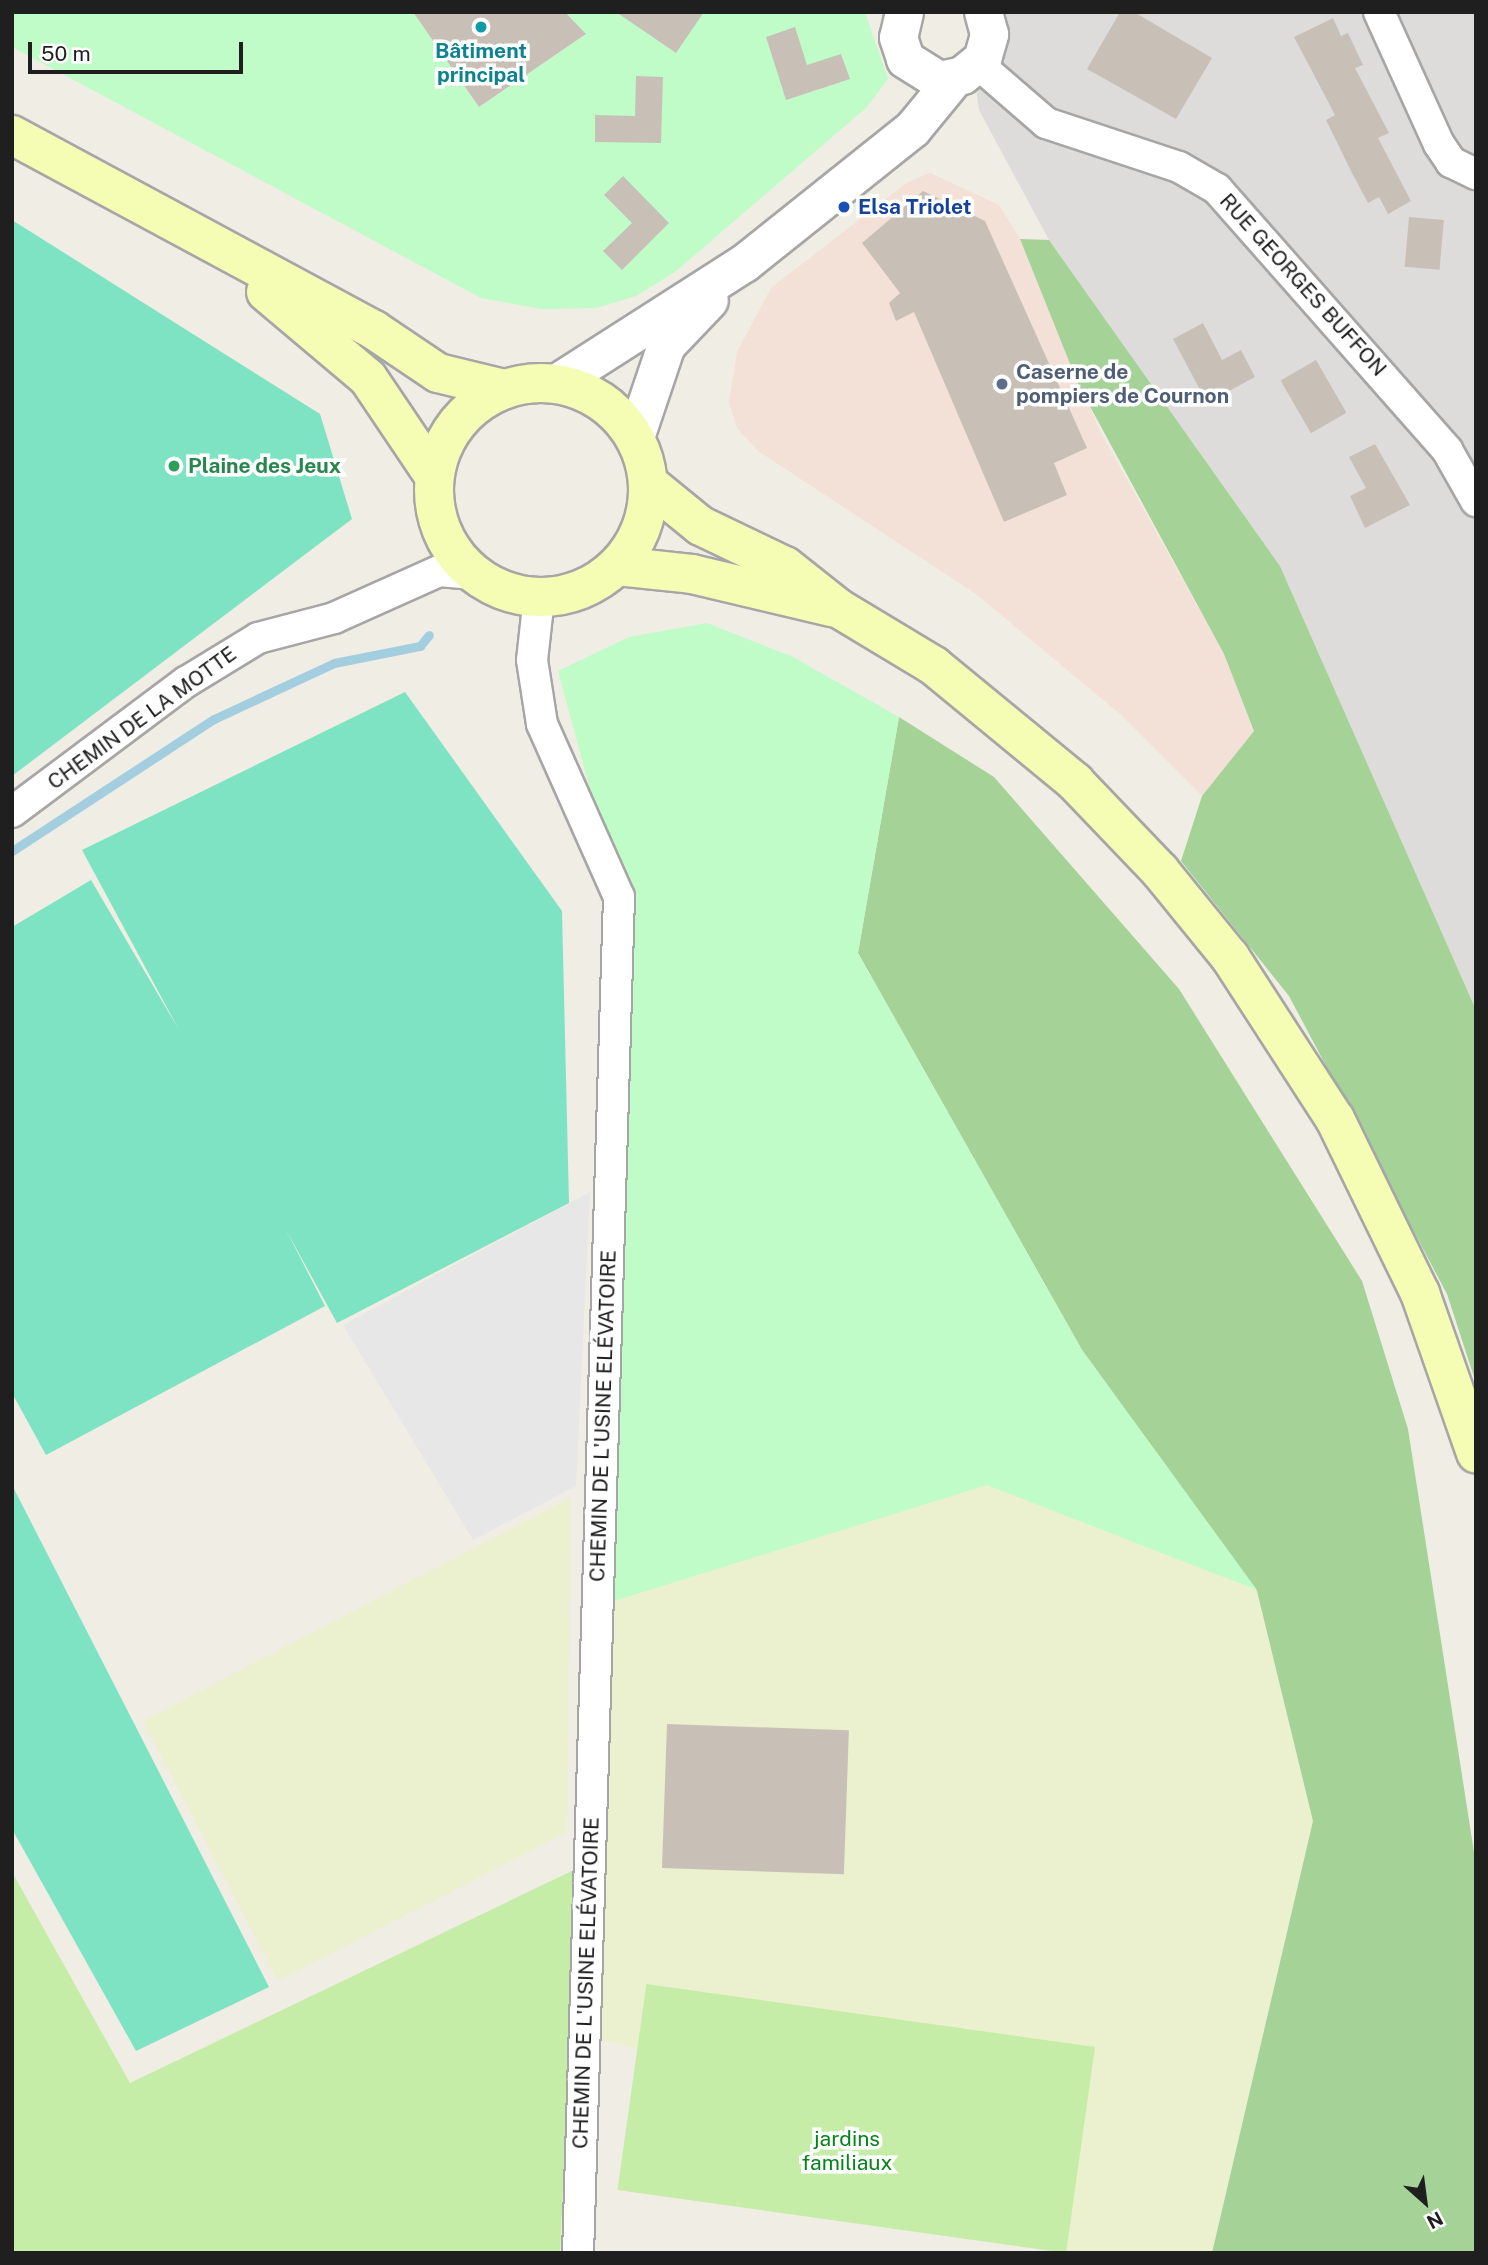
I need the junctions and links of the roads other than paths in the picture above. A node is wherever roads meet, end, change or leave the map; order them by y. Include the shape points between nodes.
1 (1379, 12) edge
2 (903, 13) edge
3 (995, 15) edge
4 (913, 68) junction
5 (965, 71) junction
6 (12, 135) edge
7 (879, 151) junction
8 (1476, 174) edge
9 (216, 250) junction
10 (744, 263) junction
11 (556, 383) junction
12 (504, 389) junction
13 (635, 437) junction
14 (434, 476) junction
15 (648, 483) junction
16 (1476, 501) edge
17 (617, 566) junction
18 (474, 574) junction
19 (540, 597) junction
20 (838, 608) junction
21 (12, 812) edge
22 (1476, 1453) edge
23 (578, 2253) edge

1 - 8 street via 1439,144 1451,162
2 - 4 street via 900,48
3 - 5 street via 987,47
4 - 5 street
4 - 7 street via 898,118
5 - 7 street via 912,129
5 - 16 street, RUE GEORGES BUFFON via 1046,123 1179,167 1217,189 1447,450
6 - 9 main road
7 - 10 street
9 - 12 main road via 374,330 438,373
9 - 14 main road via 368,379
10 - 11 street
10 - 13 street via 666,345
11 - 12 main road
11 - 13 main road via 593,396
12 - 14 main road via 457,422
13 - 15 main road
14 - 18 main road via 441,531
15 - 17 main road via 644,519
15 - 20 main road via 701,526 785,566
17 - 19 main road via 581,589
17 - 20 main road via 692,574
18 - 19 main road via 505,591
18 - 21 street, CHEMIN DE LA MOTTE via 439,571 334,618 258,638 186,682
19 - 23 street, CHEMIN DE L'USINE ELÉVATOIRE via 532,660 542,724 619,897
20 - 22 main road via 934,666 1075,782 1230,957 1335,1119 1390,1224 1442,1348

